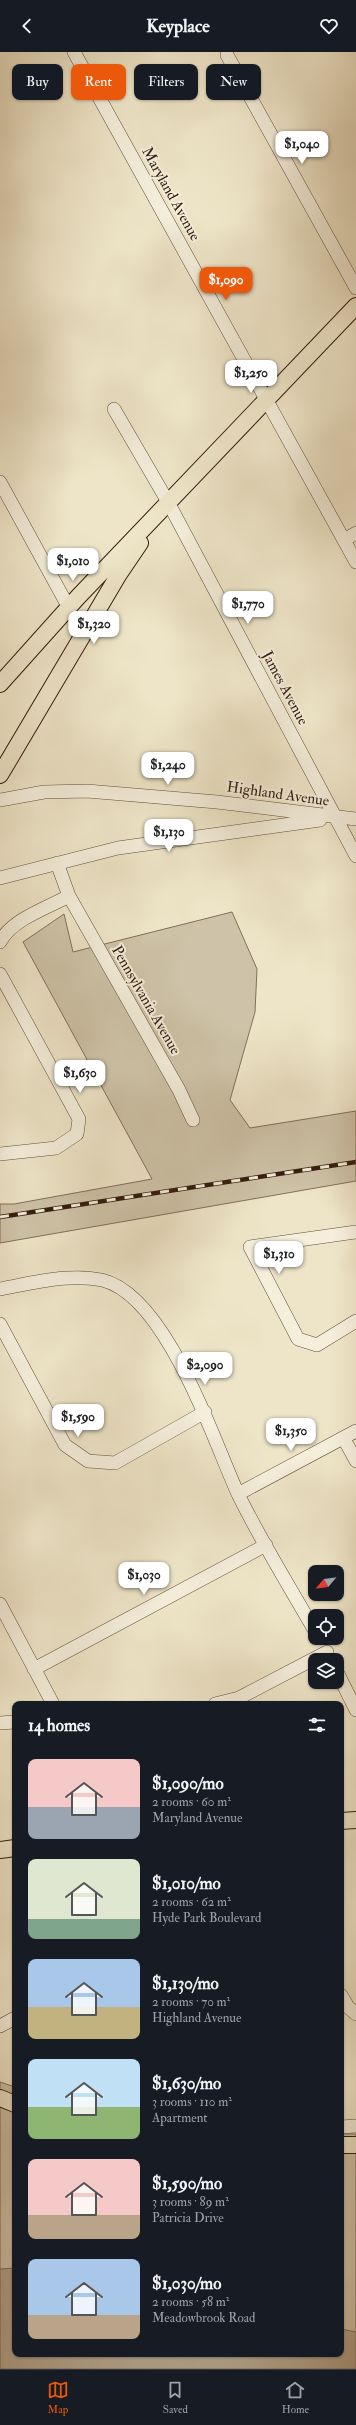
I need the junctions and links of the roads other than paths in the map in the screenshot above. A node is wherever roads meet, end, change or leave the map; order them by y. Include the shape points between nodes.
1 (74, 52) edge
2 (227, 55) dead end
3 (356, 288) edge
4 (356, 306) edge
5 (266, 398) junction
6 (114, 409) dead end
7 (0, 482) edge
8 (168, 502) junction
9 (356, 533) edge
10 (344, 540) junction
11 (356, 562) edge
12 (69, 608) junction
13 (0, 684) edge
14 (0, 776) edge
15 (0, 800) edge
16 (336, 818) junction
17 (356, 819) edge
18 (356, 856) edge
19 (57, 863) junction
20 (0, 878) edge
21 (69, 896) junction
22 (0, 942) edge
23 (0, 974) edge
24 (193, 1120) dead end
25 (0, 1154) edge
26 (356, 1232) edge
27 (0, 1289) edge
28 (356, 1321) edge
29 (0, 1324) edge
30 (205, 1412) junction
31 (356, 1431) edge
32 (344, 1439) junction
33 (356, 1461) edge
34 (238, 1494) junction
35 (266, 1545) junction
36 (0, 1604) edge
37 (308, 1619) edge
38 (308, 1666) edge
39 (34, 1669) junction
40 (344, 1686) edge
41 (51, 1701) edge
42 (227, 1701) edge
43 (356, 1710) edge
44 (12, 1722) edge
45 (0, 1723) edge
46 (356, 1820) edge
47 (344, 1821) edge
48 (12, 1848) edge
49 (0, 1850) edge
50 (344, 2000) edge
51 (356, 2014) edge
52 (12, 2020) edge
53 (0, 2026) edge
54 (0, 2098) edge
55 (12, 2103) edge
56 (356, 2126) edge
57 (344, 2127) edge
58 (344, 2145) edge
59 (356, 2145) edge

1 - 5 street, Maryland Avenue
2 - 3 street
4 - 5 main road
5 - 8 main road
5 - 10 street, Maryland Avenue
6 - 8 street, James Avenue
7 - 12 street
8 - 12 main road
8 - 14 main road via 119,574
8 - 16 street, James Avenue
9 - 10 street
10 - 11 street, Maryland Avenue
12 - 13 main road
15 - 16 street, Highland Avenue via 44,792 87,791 217,802
16 - 17 street, Highland Avenue
16 - 18 street, James Avenue
16 - 19 street, Highland Avenue via 118,848
19 - 20 street, Highland Avenue
19 - 21 street, Pennsylvania Avenue
21 - 22 street via 19,923 4,935
21 - 24 street, Pennsylvania Avenue via 179,1090
23 - 25 street via 79,1119 77,1134 56,1148
26 - 28 street via 250,1247 298,1339 317,1345
27 - 30 street via 70,1277 103,1280 130,1294 154,1320
29 - 30 street via 65,1445 88,1461 115,1463
30 - 34 street
31 - 32 street
32 - 33 street
32 - 34 street
34 - 35 street
35 - 37 street
35 - 39 street
36 - 39 street
38 - 42 street via 239,1698
39 - 41 street
40 - 43 street
44 - 45 street
46 - 47 main road
48 - 49 main road
50 - 51 street
52 - 53 street
54 - 55 main road
56 - 57 street
58 - 59 main road

